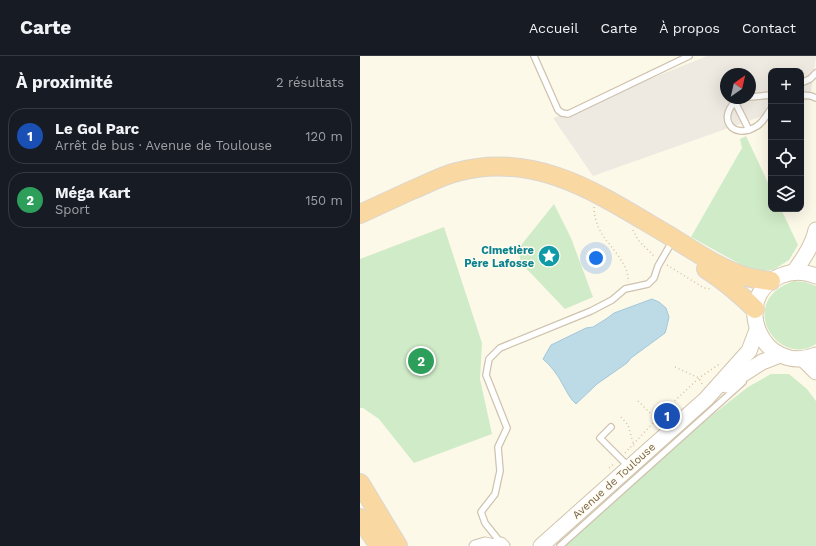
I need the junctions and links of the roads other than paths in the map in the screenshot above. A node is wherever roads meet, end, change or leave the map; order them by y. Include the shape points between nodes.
1 (534, 56) edge
2 (689, 56) edge
3 (816, 73) edge
4 (804, 81) edge
5 (768, 95) edge
6 (804, 95) edge
7 (756, 96) edge
8 (816, 98) edge
9 (734, 104) edge
10 (736, 104) edge
11 (768, 114) edge
12 (749, 130) junction
13 (361, 216) edge
14 (815, 234) edge
15 (665, 254) junction
16 (816, 254) edge
17 (794, 272) junction
18 (816, 276) edge
19 (771, 281) junction
20 (755, 309) junction
21 (757, 330) junction
22 (780, 355) junction
23 (809, 357) edge
24 (762, 362) junction
25 (816, 372) edge
26 (706, 399) junction
27 (611, 427) dead end
28 (624, 463) junction
29 (360, 483) edge
30 (360, 494) edge
31 (360, 518) edge
32 (386, 542) edge
33 (502, 545) edge
34 (475, 546) edge
35 (541, 546) edge
36 (560, 546) edge

1 - 2 lane via 558,110 568,114
3 - 4 lane
5 - 7 lane
6 - 8 lane
9 - 12 lane via 727,114 727,121 734,130
10 - 12 lane
11 - 12 lane via 757,126
13 - 15 highway via 453,182 479,176 525,177 550,183 593,202 630,223
13 - 19 highway via 456,172 500,166 517,168 567,179 725,268 748,277
14 - 16 main road
14 - 17 main road
15 - 20 highway via 726,282
15 - 33 lane via 654,278 648,284 625,289 612,300 591,311 500,348 489,359 486,375 507,428 498,447 500,471 495,494 481,512 485,523
17 - 18 main road
17 - 19 main road
19 - 20 main road via 760,294
20 - 21 main road
21 - 22 main road via 766,345
21 - 26 main road, Avenue de Toulouse via 748,351
22 - 23 main road via 791,358
22 - 24 main road, Avenue de Toulouse
23 - 25 main road
24 - 26 main road, Avenue de Toulouse
24 - 36 lane
26 - 28 main road, Avenue de Toulouse
27 - 28 lane via 600,438
28 - 35 main road, Avenue de Toulouse via 613,482
29 - 32 highway
30 - 32 highway
31 - 32 highway
33 - 34 street via 485,543

